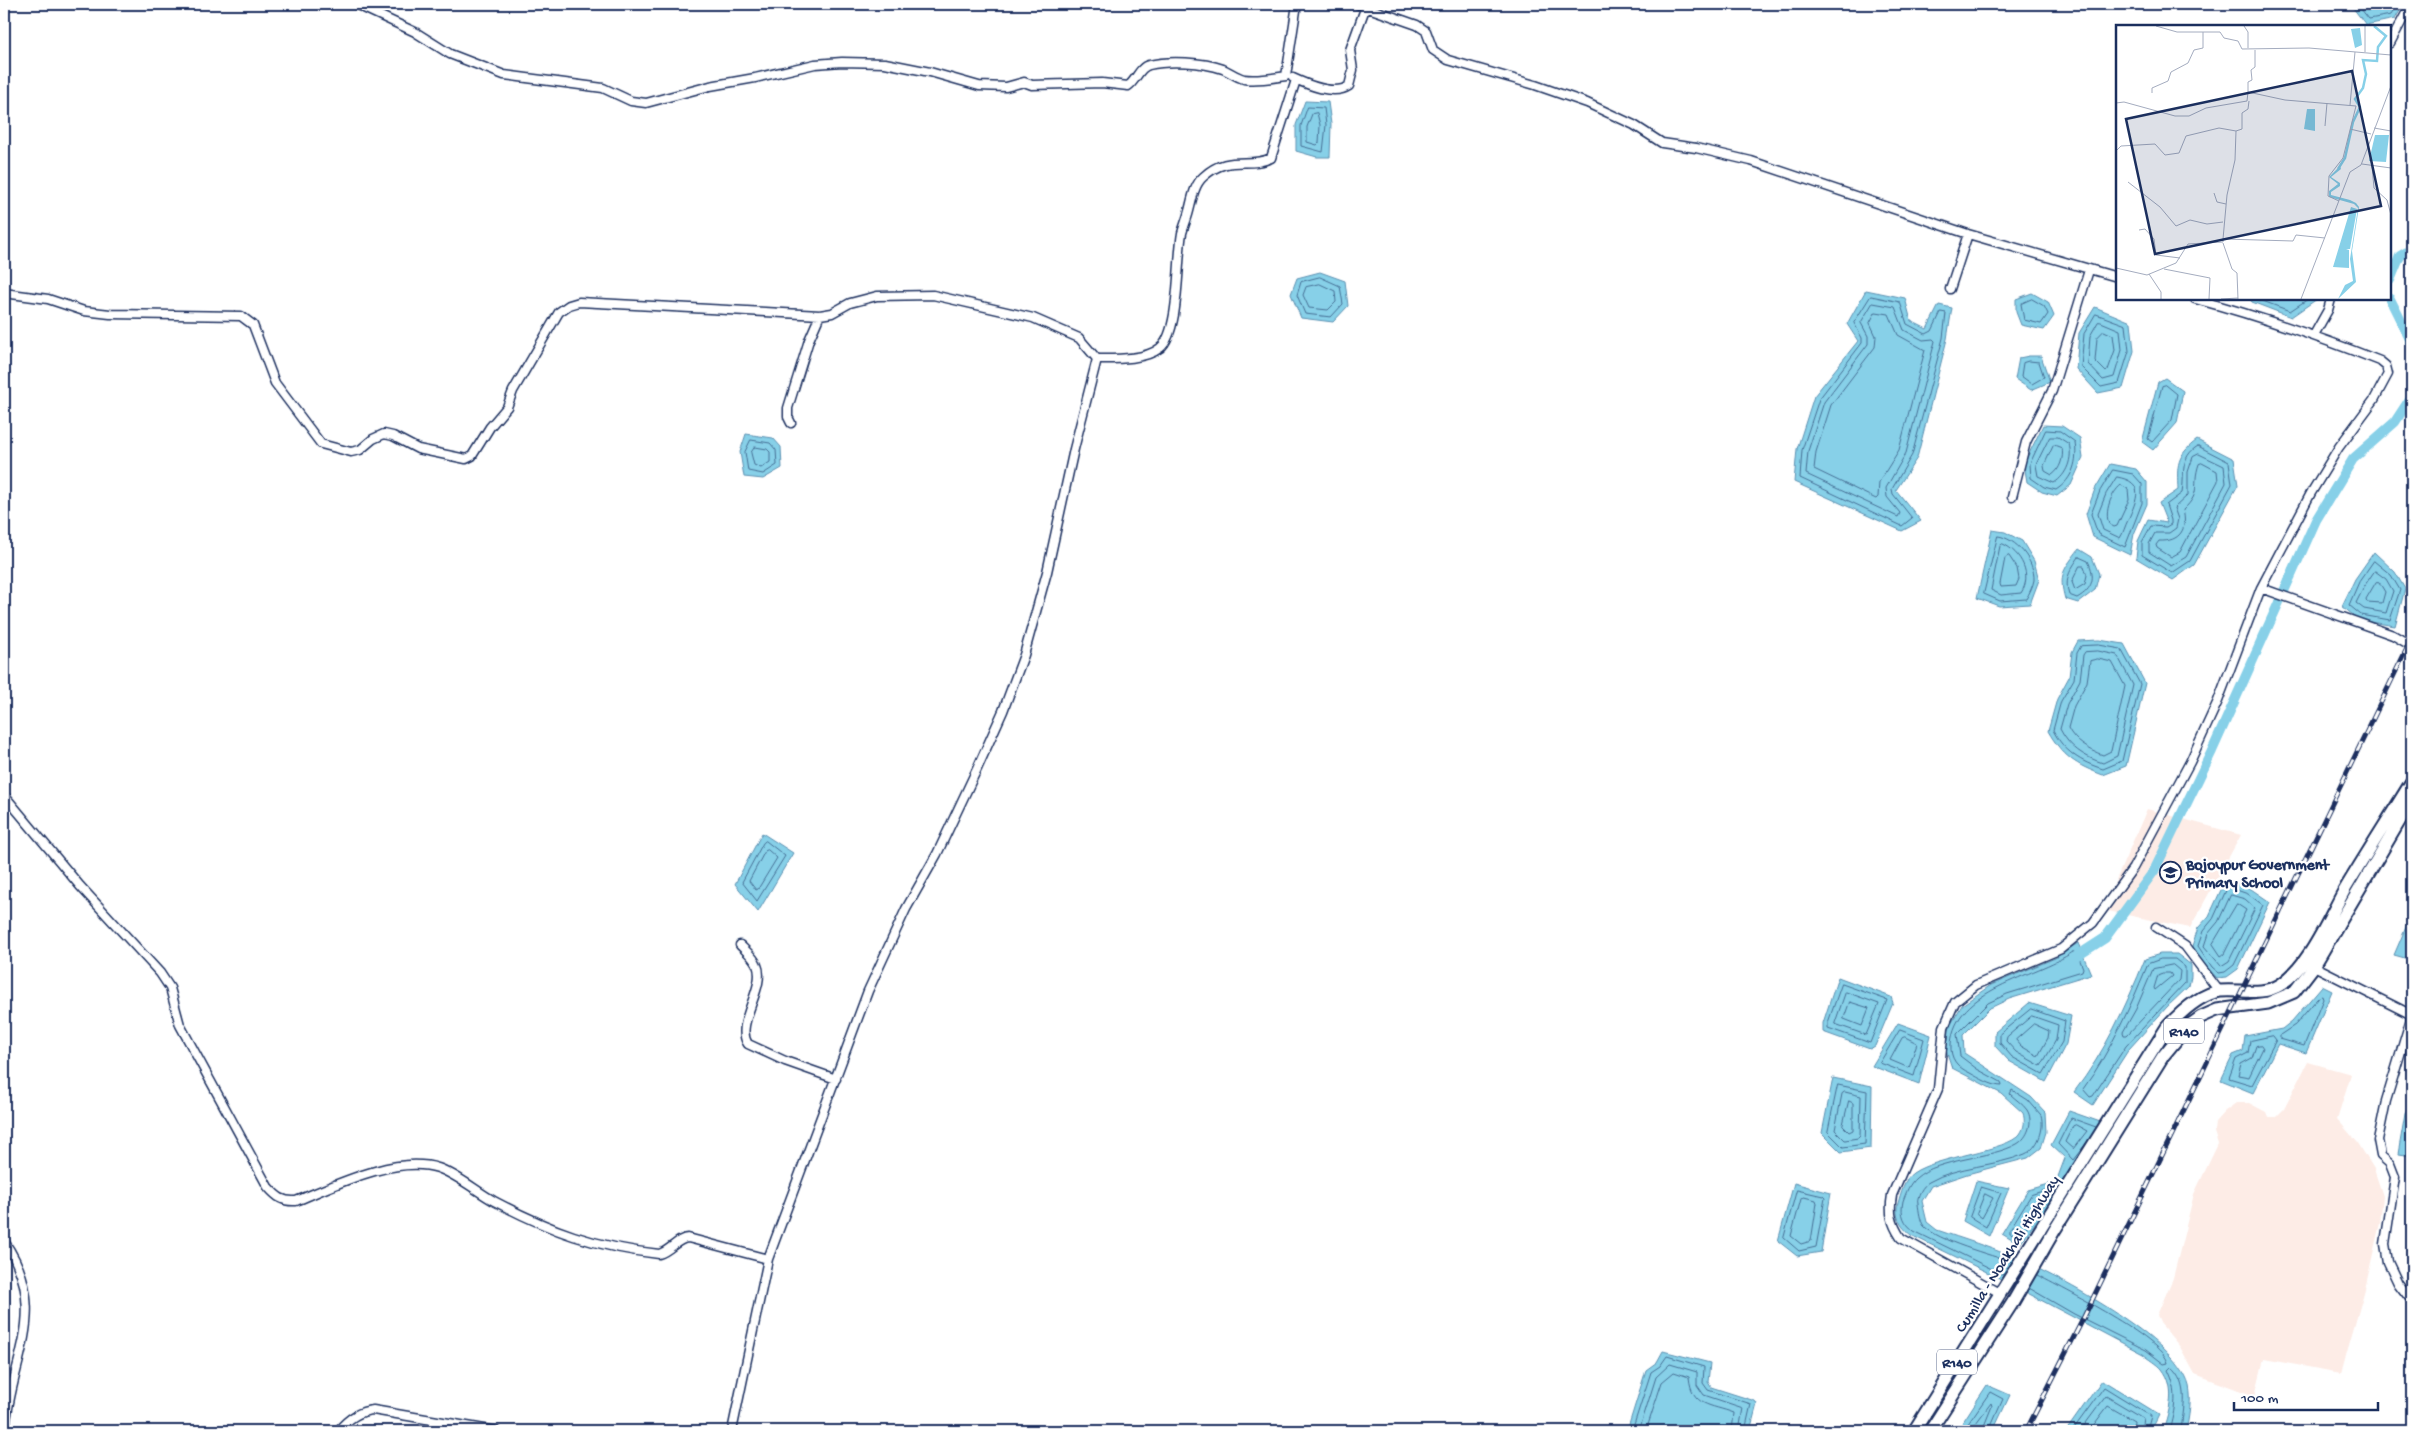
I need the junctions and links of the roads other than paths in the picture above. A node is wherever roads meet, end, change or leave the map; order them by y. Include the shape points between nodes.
1 (355, 4) edge
2 (1297, 4) edge
3 (1357, 4) edge
4 (2411, 4) edge
5 (1366, 6) junction
6 (2391, 41) edge
7 (1286, 76) junction
8 (1296, 80) junction
9 (1968, 234) junction
10 (2089, 270) junction
11 (2116, 278) edge
12 (1950, 289) dead end
13 (4, 293) edge
14 (2199, 300) edge
15 (2331, 300) edge
16 (820, 315) junction
17 (2314, 335) junction
18 (1097, 358) junction
19 (791, 423) dead end
20 (2012, 497) dead end
21 (2263, 589) junction
22 (2412, 646) edge
23 (2412, 781) edge
24 (4, 795) edge
25 (2412, 800) edge
26 (2156, 927) dead end
27 (740, 945) dead end
28 (2314, 966) junction
29 (2219, 991) junction
30 (2412, 1015) edge
31 (836, 1079) junction
32 (4, 1242) edge
33 (768, 1259) junction
34 (2000, 1293) junction
35 (2412, 1301) edge
36 (5, 1431) edge
37 (338, 1431) edge
38 (496, 1431) edge
39 (732, 1431) edge
40 (1914, 1431) edge
41 (1930, 1431) edge

1 - 7 street via 415,32 450,54 504,75 602,88 631,101 646,103 710,86 833,63 885,63 988,86 1006,87 1024,82 1032,85 1102,83 1128,86 1148,65 1175,63 1204,65 1248,79
2 - 7 street
3 - 5 street
4 - 6 street
5 - 8 street via 1350,50 1353,70 1349,86 1338,91
5 - 9 street via 1417,24 1426,31 1433,50 1448,60 1588,103 1634,125 1662,143 1751,161
7 - 8 street
8 - 18 street via 1271,158 1230,162 1206,174 1195,188 1182,234 1176,309 1161,347 1145,354
9 - 10 street
9 - 12 street
10 - 11 street
10 - 20 street via 2052,391 2026,442
13 - 16 street via 48,299 110,314 241,316 253,325 275,383 321,444 351,452 360,450 384,434 404,440 418,449 466,459 472,456 507,407 513,390 559,312 569,305 579,302
14 - 17 street
15 - 17 street
16 - 18 street via 832,314 850,303 877,296 933,294 1033,318 1079,338
16 - 19 street via 788,408
17 - 21 street via 2380,362 2386,366 2388,374 2311,493
18 - 31 street via 1047,572 1024,655 969,786 937,854 906,908 868,991
21 - 22 street via 2393,635
21 - 34 street via 2190,762 2133,868 2093,923 2061,949 1976,985 1955,1002 1944,1027 1938,1089 1892,1195 1892,1224 1902,1238
23 - 29 main road, R140 via 2344,891 2324,930 2296,970 2273,988
24 - 33 street via 80,886 160,973 170,988 180,1025 268,1187 279,1199 296,1201 381,1169 438,1168 532,1220 598,1245 659,1254 688,1238
25 - 28 main road, R140
26 - 29 street via 2185,946
27 - 31 street via 758,967 744,1033 748,1044
28 - 30 street
28 - 41 main road, Cumilla - Noakhali Highway / R140 via 2294,992 2276,1001 2217,1010 2187,1028 2164,1056
29 - 34 main road, Cumilla - Noakhali Highway / R140 via 2181,1012 2167,1026
30 - 35 street via 2386,1101 2378,1140 2381,1156 2390,1164 2395,1177 2385,1244 2388,1262
31 - 33 street
32 - 36 street via 25,1284 27,1309
33 - 39 street
34 - 40 main road, Cumilla - Noakhali Highway / R140
37 - 38 street via 352,1417 373,1410

